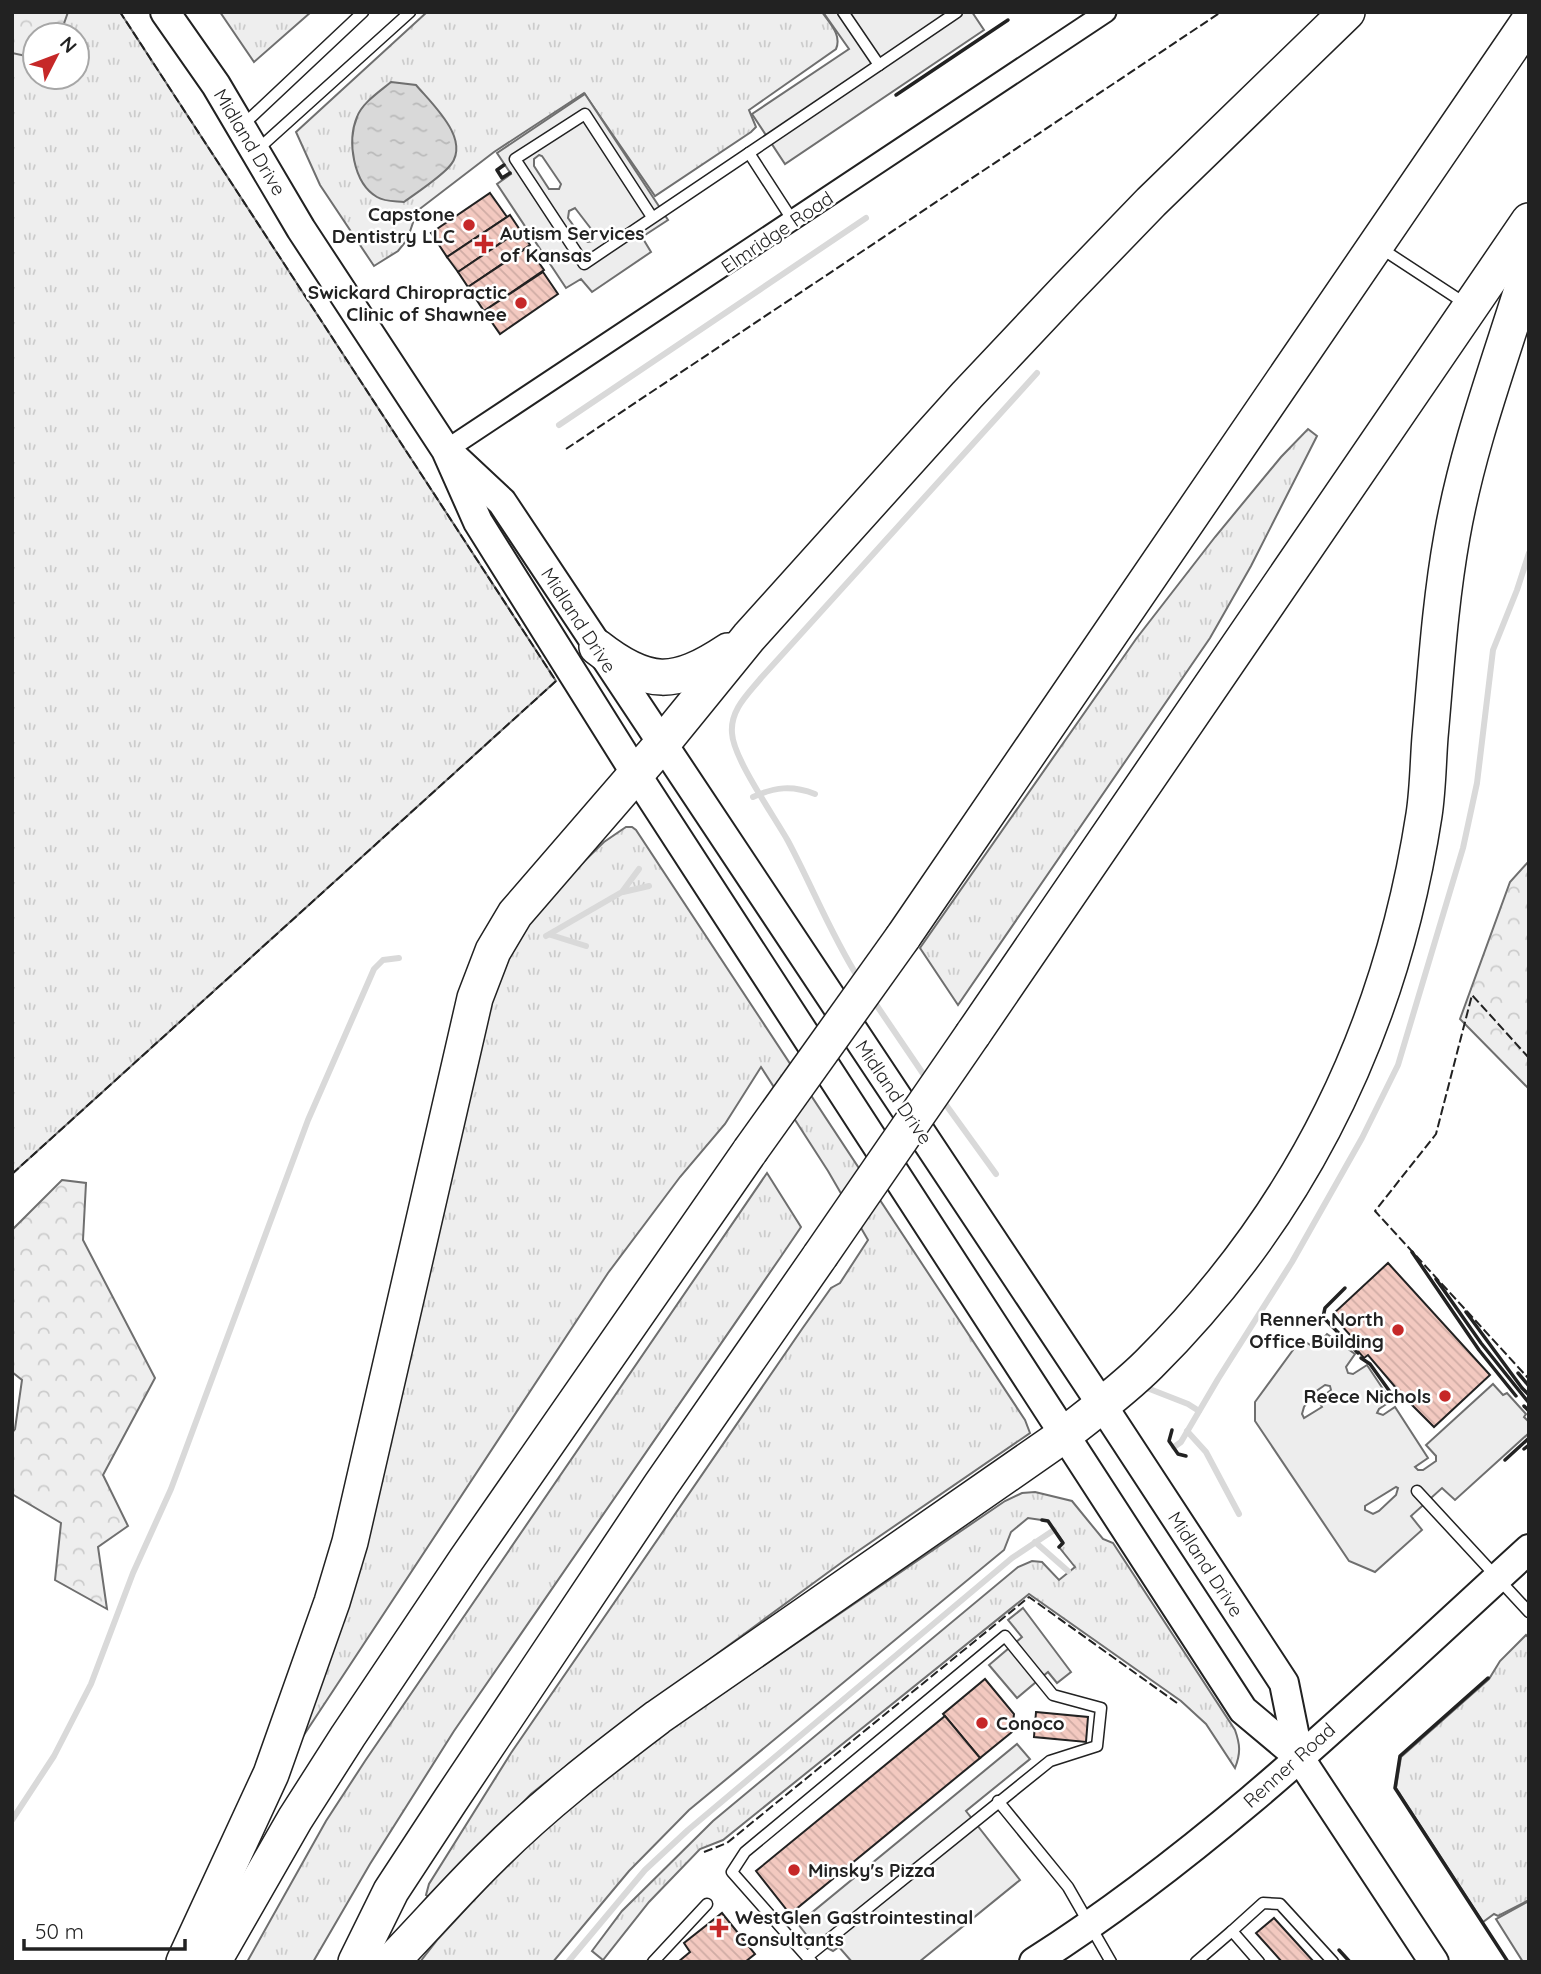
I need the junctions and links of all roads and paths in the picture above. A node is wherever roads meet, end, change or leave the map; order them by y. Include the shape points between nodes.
1 (165, 12) edge
2 (363, 12) edge
3 (410, 12) edge
4 (842, 12) edge
5 (957, 12) edge
6 (1347, 12) edge
7 (1093, 16) edge
8 (1529, 21) edge
9 (879, 65) junction
10 (241, 127) junction
11 (256, 150) junction
12 (749, 153) junction
13 (652, 217) junction
14 (794, 221) junction
15 (1529, 221) edge
16 (1376, 245) junction
17 (1529, 267) edge
18 (1470, 306) junction
19 (446, 450) junction
20 (749, 637) junction
21 (597, 646) junction
22 (662, 744) junction
23 (636, 774) junction
24 (1102, 1405) junction
25 (1064, 1435) junction
26 (1418, 1491) dead end
27 (1529, 1549) edge
28 (1497, 1577) junction
29 (1529, 1612) edge
30 (1299, 1757) junction
31 (998, 1801) junction
32 (707, 1904) dead end
33 (1090, 1926) junction
34 (1232, 1930) junction
35 (810, 1960) edge
36 (184, 1962) edge
37 (213, 1962) edge
38 (356, 1962) edge
39 (391, 1962) edge
40 (653, 1962) edge
41 (1034, 1962) edge
42 (1111, 1962) edge
43 (1196, 1962) edge
44 (1259, 1962) edge
45 (1333, 1962) edge
46 (1434, 1962) edge

1 - 10 main road, Midland Drive
2 - 10 lane
3 - 11 lane
4 - 9 lane
5 - 9 lane
6 - 20 highway via 1066,290
7 - 14 street, Elmridge Road
8 - 16 highway
9 - 12 lane
10 - 11 main road, Midland Drive
11 - 19 main road, Midland Drive
12 - 13 lane
12 - 14 lane
13 - 13 lane via 584,264 515,159 585,114
14 - 19 street, Elmridge Road
15 - 18 highway
16 - 18 lane
16 - 37 highway, bridge via 903,937 466,1560 295,1819
17 - 24 highway via 1461,487 1442,594 1424,811 1403,925 1372,1023 1325,1127 1266,1224 1193,1319
18 - 38 highway, bridge via 661,1485 391,1891
19 - 21 main road, Midland Drive via 502,502
19 - 23 main road, Midland Drive via 478,522
20 - 21 highway via 702,668 675,677 640,673
20 - 22 highway
21 - 22 main road, Midland Drive
22 - 23 highway
22 - 24 main road, Midland Drive
23 - 25 main road, Midland Drive
23 - 36 highway via 515,914 480,986 350,1542 271,1773
24 - 25 highway
24 - 30 main road, Midland Drive via 1284,1683
25 - 30 main road, Midland Drive via 1243,1710
25 - 39 highway via 594,1766 491,1857
26 - 28 lane
27 - 28 main road, Renner Road
28 - 29 lane
28 - 30 main road, Renner Road
30 - 33 main road, Renner Road via 1199,1844
30 - 46 main road, Midland Drive
31 - 33 lane via 1068,1887
31 - 35 lane
31 - 35 lane via 1050,1761 1097,1746 1101,1708 1053,1695 1005,1636 745,1852 732,1872
32 - 40 lane
33 - 41 main road, Renner Road
33 - 42 lane
34 - 43 lane
34 - 44 lane
34 - 45 lane via 1263,1903 1280,1904

